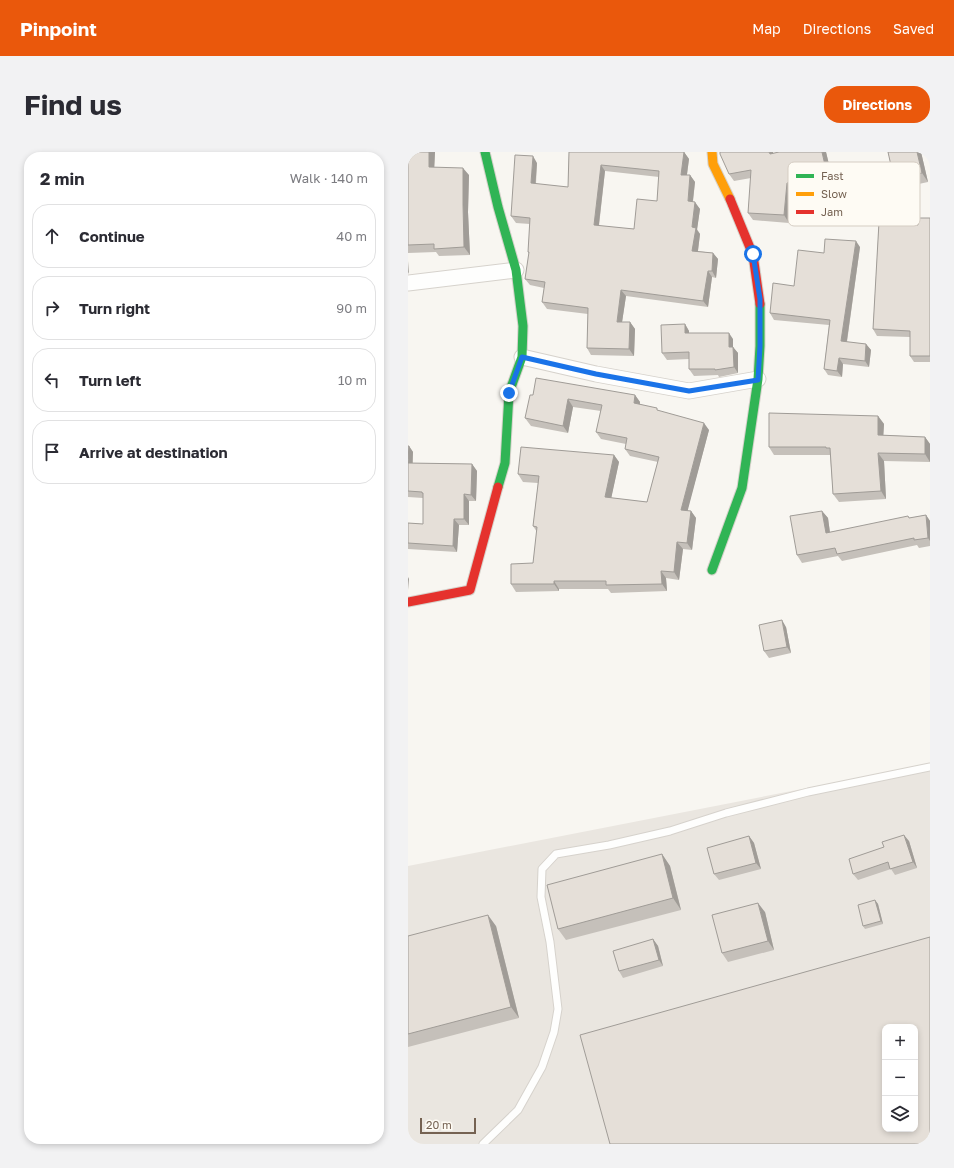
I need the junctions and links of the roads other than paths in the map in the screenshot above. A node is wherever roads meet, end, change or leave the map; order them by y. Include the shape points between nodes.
1 (485, 152) edge
2 (712, 152) edge
3 (516, 270) junction
4 (408, 283) edge
5 (522, 357) junction
6 (758, 380) junction
7 (712, 570) dead end
8 (408, 602) edge
9 (930, 767) edge
10 (483, 1144) edge

1 - 3 street
2 - 6 street via 714,164 753,254 760,299
3 - 4 street
3 - 5 street via 523,326
5 - 6 street via 689,391
5 - 8 street via 509,393 505,463 470,590
6 - 7 street via 742,488
9 - 10 lane via 808,792 726,813 670,831 556,854 542,869 541,897 550,942 558,1009 554,1032 542,1067 518,1110

